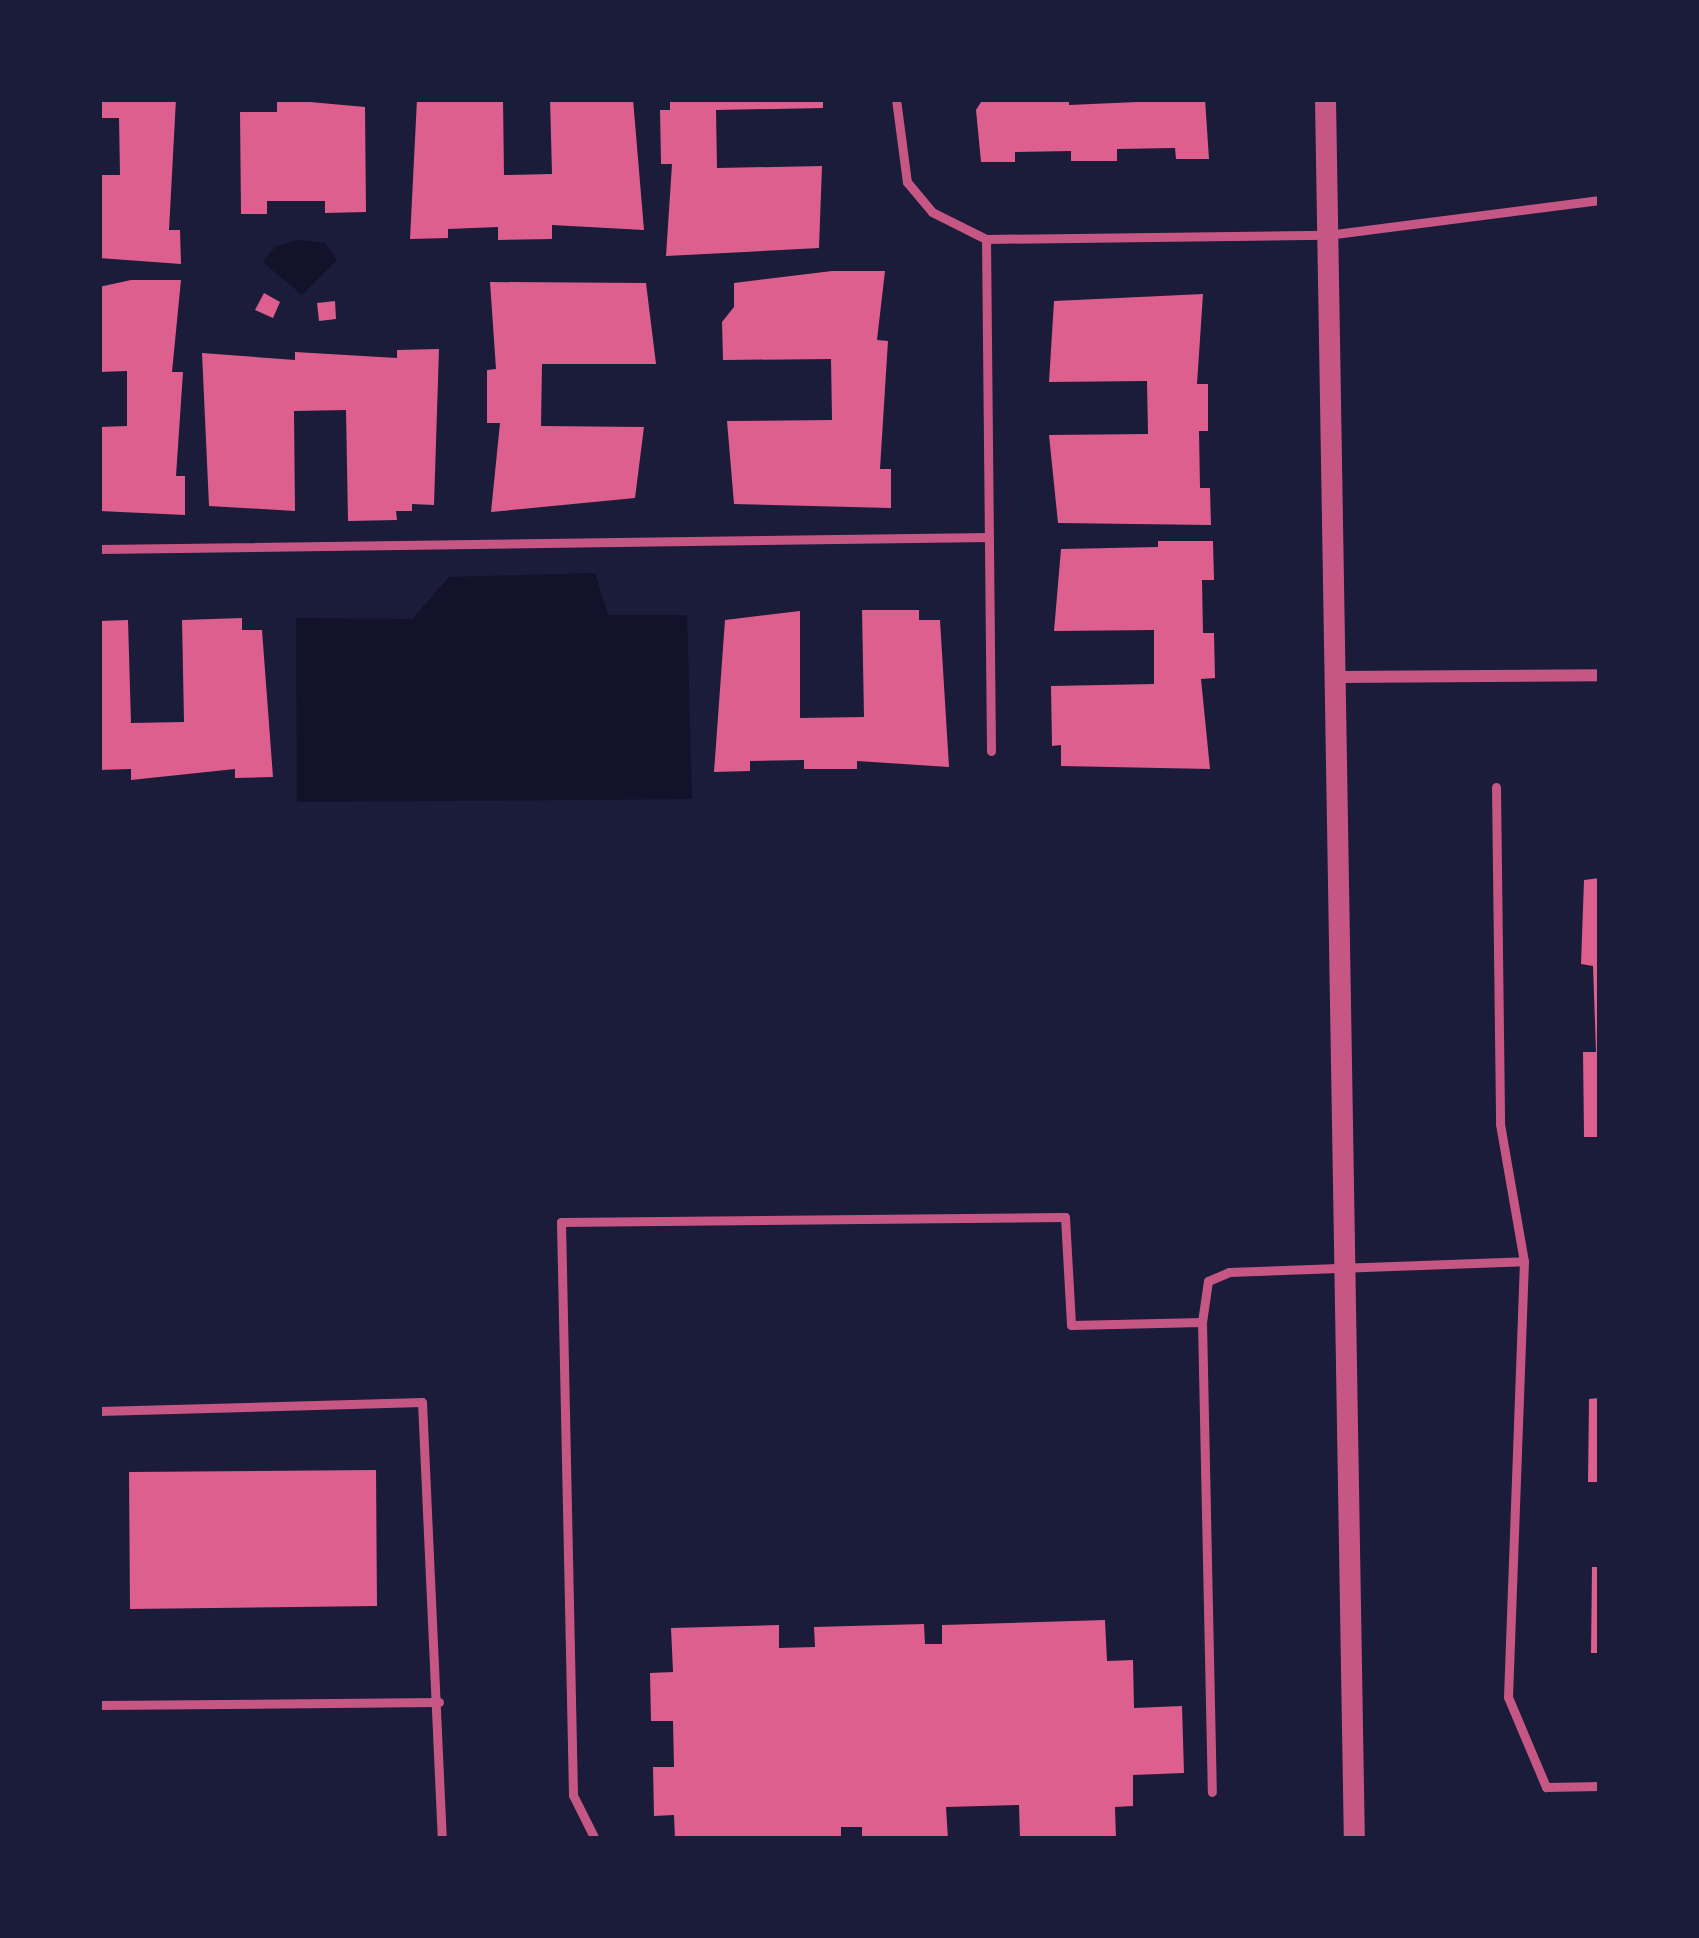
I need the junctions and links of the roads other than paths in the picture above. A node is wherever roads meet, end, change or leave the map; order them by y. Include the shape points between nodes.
1 (896, 99) edge
2 (1325, 99) edge
3 (1600, 200) edge
4 (1328, 235) junction
5 (986, 239) junction
6 (989, 537) junction
7 (99, 549) edge
8 (1600, 675) edge
9 (1336, 677) junction
10 (991, 752) dead end
11 (1496, 788) dead end
12 (1524, 1261) junction
13 (1345, 1264) junction
14 (1202, 1322) junction
15 (99, 1411) edge
16 (439, 1702) junction
17 (99, 1705) edge
18 (1600, 1786) edge
19 (1212, 1792) dead end
20 (442, 1839) edge
21 (595, 1839) edge
22 (1354, 1839) edge

1 - 5 lane via 907,182 932,212
2 - 4 street
3 - 4 lane
4 - 5 lane
4 - 9 street
5 - 6 lane
6 - 7 lane
6 - 10 lane
8 - 9 street
9 - 13 street
11 - 12 lane via 1501,1124
12 - 13 lane
12 - 18 lane via 1508,1697 1546,1787
13 - 14 lane via 1229,1272 1208,1281
13 - 22 street
14 - 19 lane
14 - 21 lane via 1071,1325 1065,1217 560,1222 573,1796
15 - 16 lane via 422,1402
16 - 17 lane
16 - 20 lane

